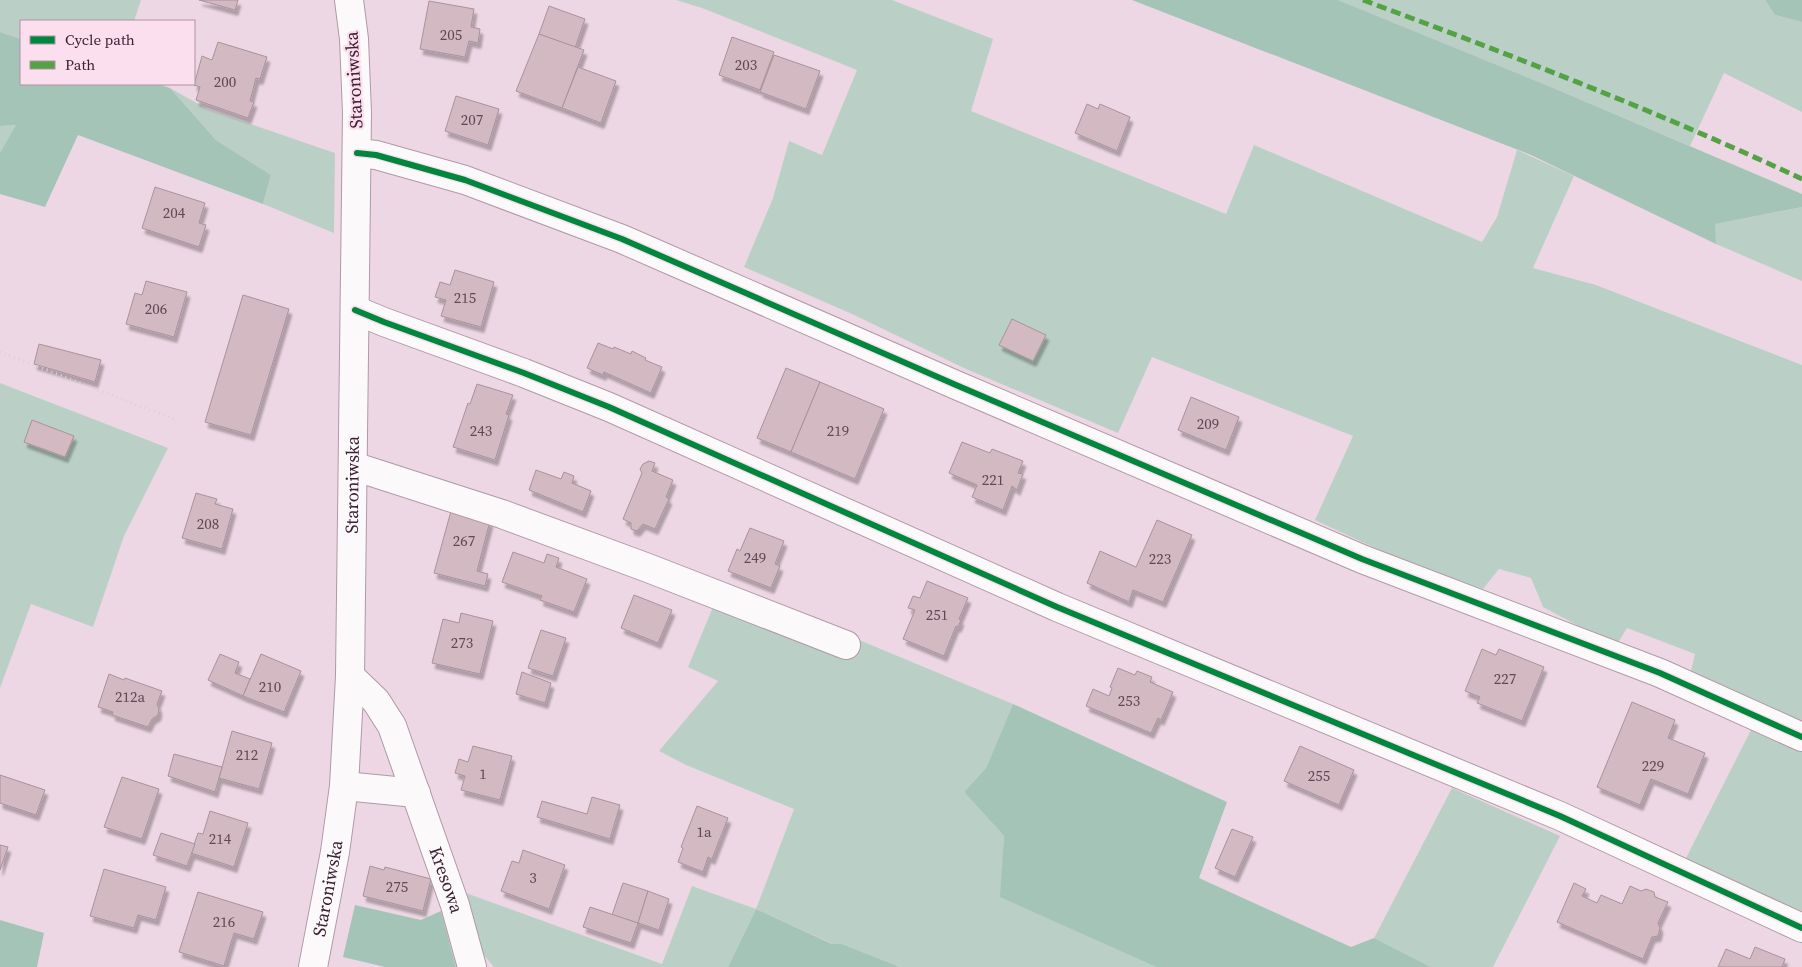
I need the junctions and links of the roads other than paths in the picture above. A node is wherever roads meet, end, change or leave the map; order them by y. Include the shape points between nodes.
1 (349, 0) edge
2 (357, 153) junction
3 (356, 310) junction
4 (353, 466) junction
5 (846, 645) dead end
6 (350, 676) junction
7 (1802, 737) edge
8 (344, 786) junction
9 (416, 793) junction
10 (1802, 928) edge
11 (313, 967) edge
12 (472, 967) edge

1 - 2 street, Staroniwska via 354,39
2 - 3 street, Staroniwska
2 - 7 street via 376,155 465,180 622,239 1362,559 1660,673
3 - 4 street, Staroniwska
3 - 10 street via 609,407 1057,607 1560,816
4 - 5 street via 502,514
4 - 6 street, Staroniwska
6 - 8 street, Staroniwska
6 - 9 street, Kresowa via 376,701 392,726
8 - 9 street
8 - 11 street, Staroniwska
9 - 12 street, Kresowa via 455,905

